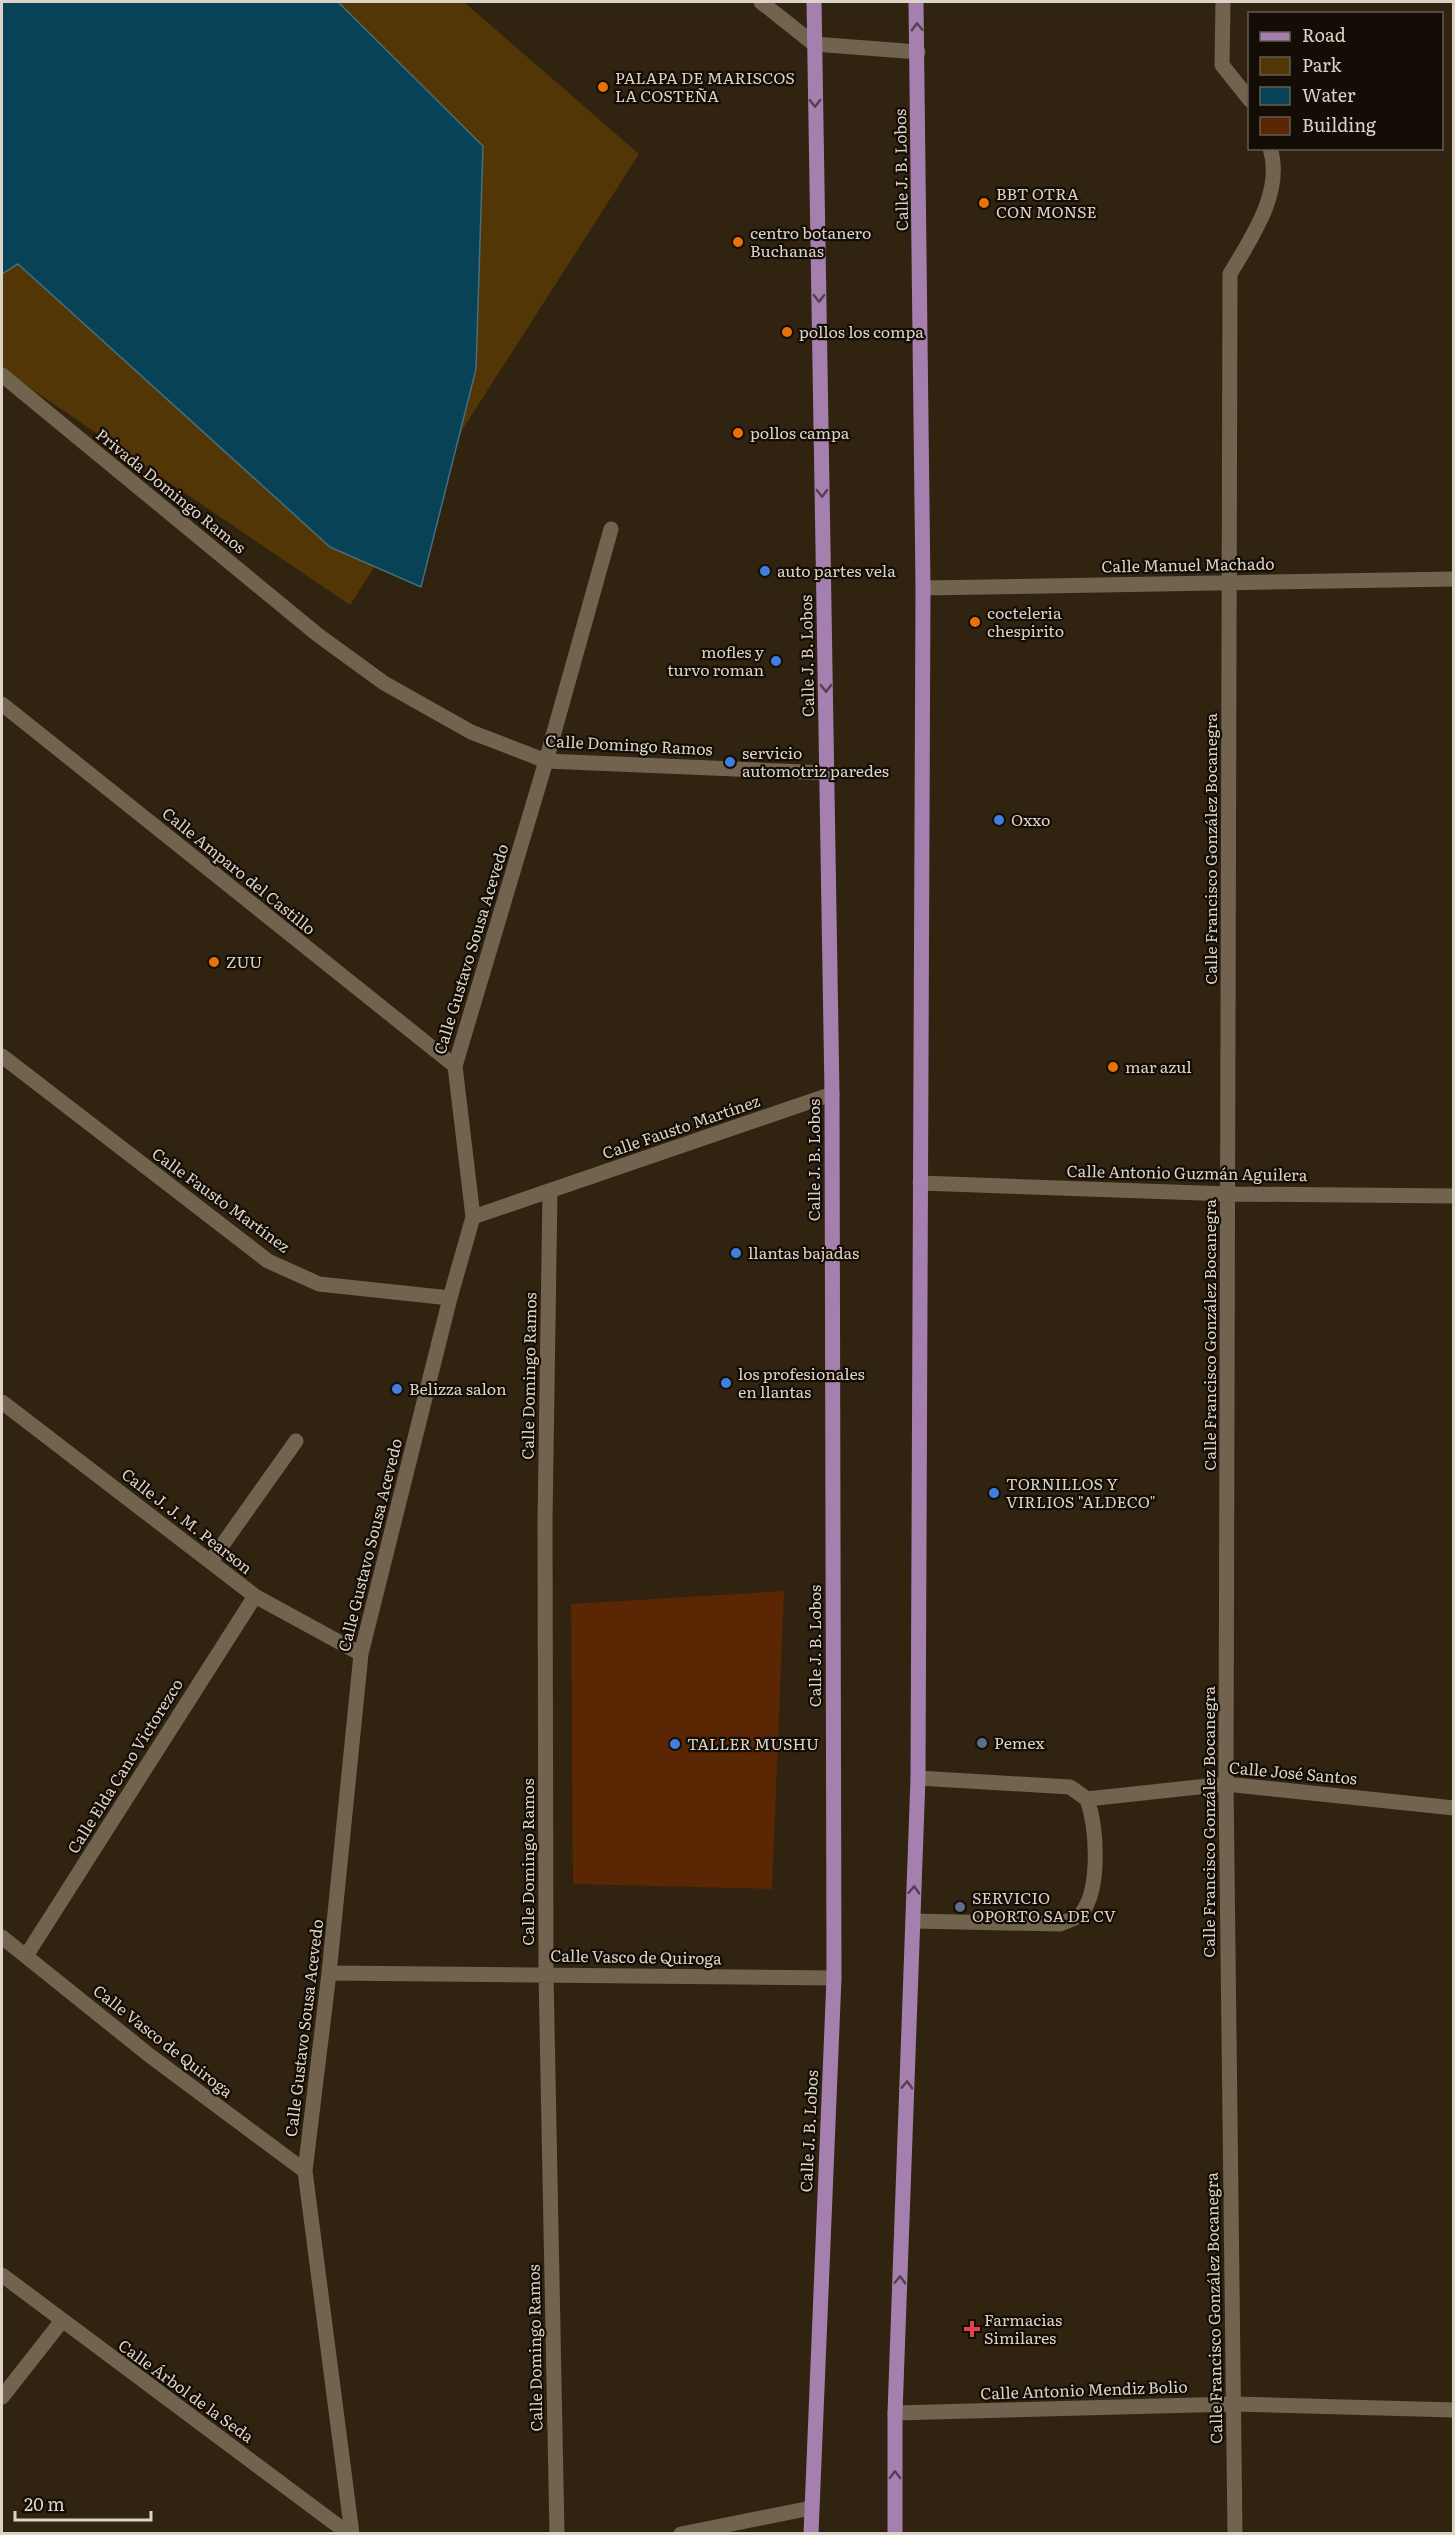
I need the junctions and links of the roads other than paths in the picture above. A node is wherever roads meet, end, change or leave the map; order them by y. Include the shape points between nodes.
1 (761, 2) edge
2 (814, 2) edge
3 (916, 2) edge
4 (1223, 2) edge
5 (814, 44) junction
6 (918, 52) junction
7 (1248, 98) edge
8 (1271, 150) edge
9 (2, 375) edge
10 (610, 529) dead end
11 (1454, 579) edge
12 (1229, 583) junction
13 (923, 588) junction
14 (318, 635) joint
15 (2, 704) edge
16 (546, 761) junction
17 (827, 773) junction
18 (2, 1056) edge
19 (455, 1066) junction
20 (832, 1094) junction
21 (920, 1183) junction
22 (550, 1191) junction
23 (1229, 1194) junction
24 (1454, 1196) edge
25 (473, 1217) junction
26 (450, 1298) junction
27 (2, 1402) edge
28 (296, 1441) dead end
29 (211, 1561) junction
30 (255, 1596) junction
31 (361, 1654) junction
32 (918, 1778) junction
33 (1226, 1784) junction
34 (1087, 1799) junction
35 (1454, 1808) edge
36 (913, 1921) junction
37 (2, 1937) edge
38 (26, 1956) junction
39 (329, 1973) junction
40 (546, 1974) junction
41 (834, 1978) junction
42 (305, 2171) junction
43 (2, 2276) edge
44 (62, 2322) junction
45 (2, 2397) edge
46 (1233, 2404) junction
47 (1454, 2410) edge
48 (895, 2413) junction
49 (811, 2508) junction
50 (351, 2534) edge
51 (557, 2534) edge
52 (681, 2534) edge
53 (811, 2534) edge
54 (896, 2534) edge
55 (1235, 2534) edge

1 - 5 street
2 - 5 main road, Calle J. B. Lobos
6 -> 3 main road, Calle J. B. Lobos
4 - 7 street via 1222,65
5 - 6 street
5 -> 17 main road, Calle J. B. Lobos
6 - 13 main road, Calle J. B. Lobos
8 - 12 street, Calle Francisco González Bocanegra via 1275,163 1263,217 1230,274
9 - 14 street, Privada Domingo Ramos
10 - 16 street, Calle Gustavo Sousa Acevedo
11 - 12 street, Calle Manuel Machado
12 - 13 street, Calle Manuel Machado
12 - 23 street, Calle Francisco González Bocanegra
13 - 21 main road, Calle J. B. Lobos
14 - 16 street, Calle Domingo Ramos via 384,683 471,732
15 - 19 street, Calle Amparo del Castillo
16 - 17 street, Calle Domingo Ramos
16 - 19 street, Calle Gustavo Sousa Acevedo
17 - 20 main road, Calle J. B. Lobos
18 - 26 street, Calle Fausto Martínez via 268,1261 319,1284
19 - 25 street, Calle Gustavo Sousa Acevedo
20 - 22 street, Calle Fausto Martínez
20 - 41 main road, Calle J. B. Lobos
21 - 23 street, Calle Antonio Guzmán Aguilera
21 - 32 main road, Calle J. B. Lobos
22 - 25 street, Calle Fausto Martínez
22 - 40 street, Calle Domingo Ramos via 545,1520
23 - 24 street, Calle Antonio Guzmán Aguilera
23 - 33 street, Calle Francisco González Bocanegra
25 - 26 street, Calle Gustavo Sousa Acevedo
26 - 31 street, Calle Gustavo Sousa Acevedo
27 - 29 street, Calle J. J. M. Pearson
28 - 29 street
29 - 30 street, Calle J. J. M. Pearson
30 - 31 street, Calle J. J. M. Pearson
30 - 38 street, Calle Elda Cano Victorezco
31 - 39 street, Calle Gustavo Sousa Acevedo
32 - 34 street via 1070,1787
36 -> 32 main road, Calle J. B. Lobos
33 - 34 street, Calle José Santos
33 - 35 street, Calle José Santos
33 - 46 street, Calle Francisco González Bocanegra
34 - 36 street via 1095,1821 1093,1893 1080,1916 1060,1924
48 -> 36 main road, Calle J. B. Lobos
37 - 38 street, Calle Vasco de Quiroga
38 - 42 street, Calle Vasco de Quiroga via 149,2055
39 - 40 street, Calle Vasco de Quiroga
39 - 42 street, Calle Gustavo Sousa Acevedo
40 - 41 street, Calle Vasco de Quiroga
40 - 51 street, Calle Domingo Ramos
41 - 49 main road, Calle J. B. Lobos
42 - 50 street, Calle Gustavo Sousa Acevedo
43 - 44 street, Calle Árbol de la Seda
44 - 45 street
44 - 50 street, Calle Árbol de la Seda
46 - 47 street, Calle Antonio Mendiz Bolio
46 - 48 street, Calle Antonio Mendiz Bolio
46 - 55 street, Calle Francisco González Bocanegra
54 -> 48 main road, Calle J. B. Lobos
49 - 52 street
49 - 53 main road, Calle J. B. Lobos

